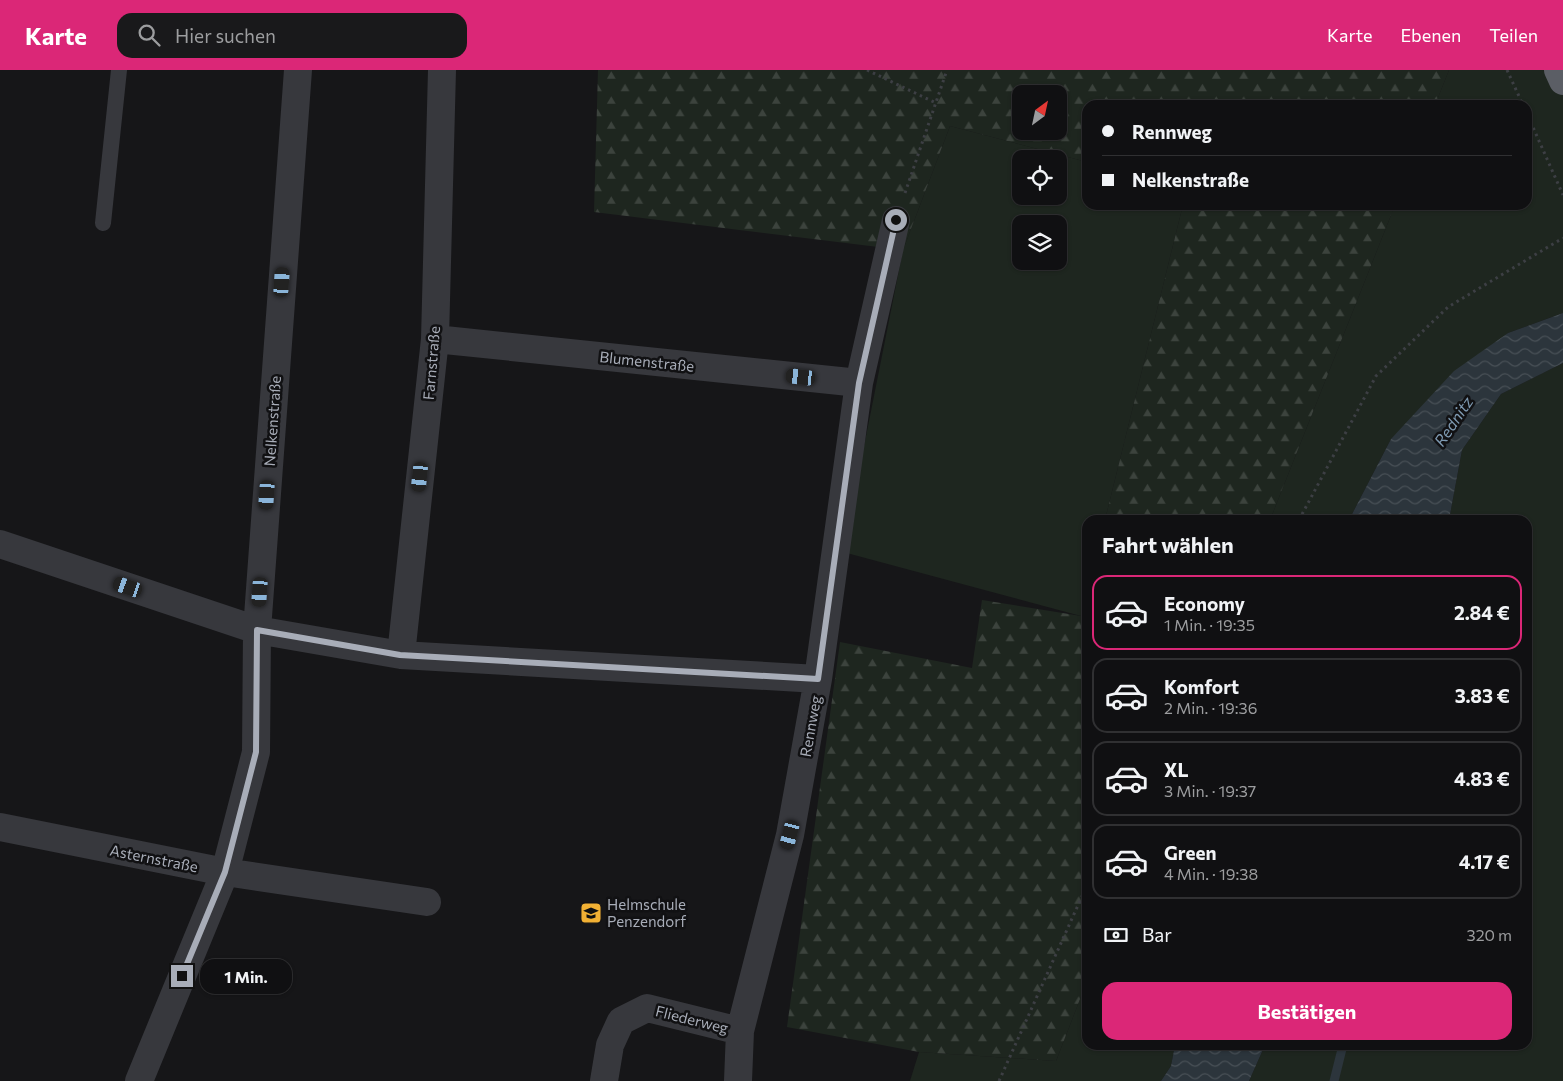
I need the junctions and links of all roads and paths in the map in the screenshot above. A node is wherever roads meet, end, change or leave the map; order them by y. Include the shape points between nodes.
1 (119, 70) edge
2 (298, 70) edge
3 (442, 70) edge
4 (867, 70) edge
5 (947, 70) edge
6 (1507, 70) edge
7 (1558, 70) edge
8 (1563, 81) edge
9 (1521, 100) edge
10 (936, 102) junction
11 (1532, 125) edge
12 (1563, 194) edge
13 (896, 220) joint
14 (103, 223) dead end
15 (1563, 238) edge
16 (435, 339) junction
17 (859, 383) junction
18 (1303, 515) edge
19 (0, 544) edge
20 (257, 630) junction
21 (400, 655) junction
22 (818, 679) junction
23 (0, 827) edge
24 (225, 872) junction
25 (1082, 896) edge
26 (427, 902) dead end
27 (740, 1031) junction
28 (139, 1081) edge
29 (604, 1081) edge
30 (738, 1081) edge
31 (999, 1081) edge

1 - 14 lane
2 - 20 street, Nelkenstraße
3 - 16 street, Farnstraße
4 - 10 path
5 - 10 path
6 - 9 path
7 - 8 highway
10 - 13 path
11 - 12 path
13 - 17 street, Rennweg
15 - 18 path via 1448,307 1376,376
16 - 17 street, Blumenstraße
16 - 21 street, Farnstraße
17 - 22 street, Rennweg
19 - 20 street
20 - 21 street
20 - 24 street, Nelkenstraße via 256,752
21 - 22 street
22 - 27 street, Rennweg via 790,835
23 - 24 street, Asternstraße
24 - 26 street, Asternstraße
24 - 28 street, Nelkenstraße
25 - 31 path
27 - 29 street, Fliederweg via 647,1008 621,1021 610,1046
27 - 30 street, Rennweg

